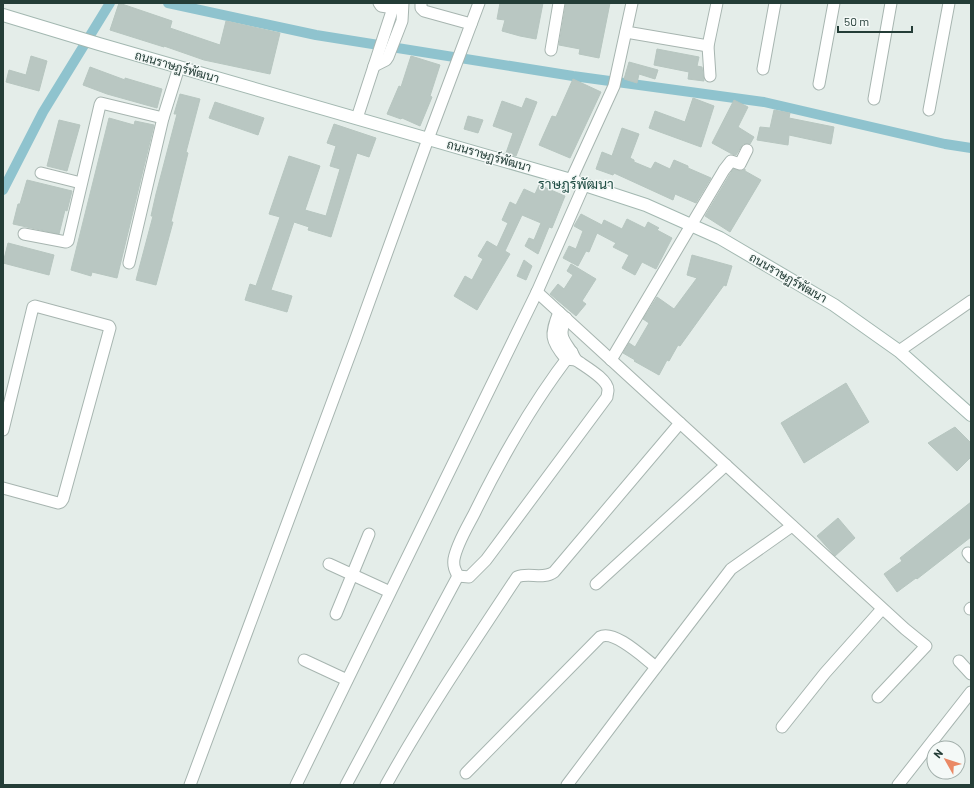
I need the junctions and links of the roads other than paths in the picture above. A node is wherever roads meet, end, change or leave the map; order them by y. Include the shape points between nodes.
1 (379, 3) edge
2 (421, 3) edge
3 (479, 3) edge
4 (559, 3) edge
5 (632, 3) edge
6 (717, 3) edge
7 (775, 3) edge
8 (834, 3) edge
9 (891, 3) edge
10 (949, 3) edge
11 (399, 5) edge
12 (3, 15) edge
13 (471, 24) junction
14 (626, 32) junction
15 (708, 46) junction
16 (551, 50) dead end
17 (375, 62) junction
18 (179, 68) junction
19 (763, 69) dead end
20 (710, 76) dead end
21 (818, 84) dead end
22 (874, 99) dead end
23 (929, 110) dead end
24 (163, 118) junction
25 (357, 118) junction
26 (428, 139) junction
27 (747, 150) dead end
28 (40, 173) dead end
29 (571, 180) junction
30 (81, 183) junction
31 (584, 185) junction
32 (691, 225) junction
33 (24, 234) dead end
34 (128, 263) dead end
35 (537, 292) junction
36 (971, 301) edge
37 (562, 315) junction
38 (899, 351) junction
39 (571, 357) junction
40 (611, 360) junction
41 (971, 415) edge
42 (680, 423) junction
43 (3, 430) edge
44 (726, 465) junction
45 (3, 488) edge
46 (792, 526) junction
47 (369, 534) dead end
48 (329, 564) dead end
49 (353, 575) junction
50 (458, 576) junction
51 (596, 584) dead end
52 (390, 592) junction
53 (882, 608) junction
54 (336, 614) dead end
55 (304, 660) dead end
56 (959, 661) dead end
57 (656, 667) junction
58 (971, 674) edge
59 (347, 680) junction
60 (971, 692) edge
61 (878, 697) dead end
62 (782, 727) dead end
63 (466, 773) dead end
64 (190, 785) edge
65 (296, 785) edge
66 (346, 785) edge
67 (386, 785) edge
68 (567, 785) edge
69 (898, 785) edge

1 - 11 street via 381,6
2 - 13 street via 424,11
3 - 13 street
4 - 16 street
5 - 14 street
6 - 15 street
7 - 19 street
8 - 21 street
9 - 22 street
10 - 23 street
11 - 17 street via 386,29
11 - 17 street via 402,21 388,57 386,60
12 - 18 street, ถนนราษฏร์พัฒนา
13 - 26 street
14 - 15 street
14 - 29 street via 614,86
15 - 20 street
17 - 25 street
18 - 24 street
18 - 25 street, ถนนราษฏร์พัฒนา
24 - 30 street via 102,103
24 - 34 street
25 - 26 street, ถนนราษฏร์พัฒนา
26 - 29 street, ถนนราษฏร์พัฒนา
26 - 64 street
27 - 32 street via 740,164 733,161 729,163
28 - 30 street
29 - 31 street, ถนนราษฏร์พัฒนา
30 - 33 street via 67,242
31 - 32 street, ถนนราษฏร์พัฒนา via 646,205
31 - 35 street
32 - 38 street, ถนนราษฏร์พัฒนา via 720,238 834,305
32 - 40 street
35 - 37 street
35 - 52 street
36 - 38 street
37 - 39 street via 554,326 554,344
37 - 40 street
38 - 41 street, ถนนราษฏร์พัฒนา
39 - 50 street via 540,395 480,502 454,559 454,569
39 - 50 street via 605,382 609,389 607,397 486,560 469,577
40 - 42 street
42 - 44 street
42 - 67 street via 554,572 544,576 517,577 461,661
43 - 45 street via 33,307 109,326 63,499 58,502
44 - 46 street
44 - 51 street
46 - 53 street
46 - 57 street via 731,569
47 - 49 street
48 - 49 street
49 - 52 street
49 - 54 street
50 - 66 street
52 - 59 street
53 - 61 street via 926,646
53 - 62 street
55 - 59 street
56 - 58 street
57 - 63 street via 618,639 606,635 600,637
57 - 68 street
59 - 65 street
60 - 69 street

